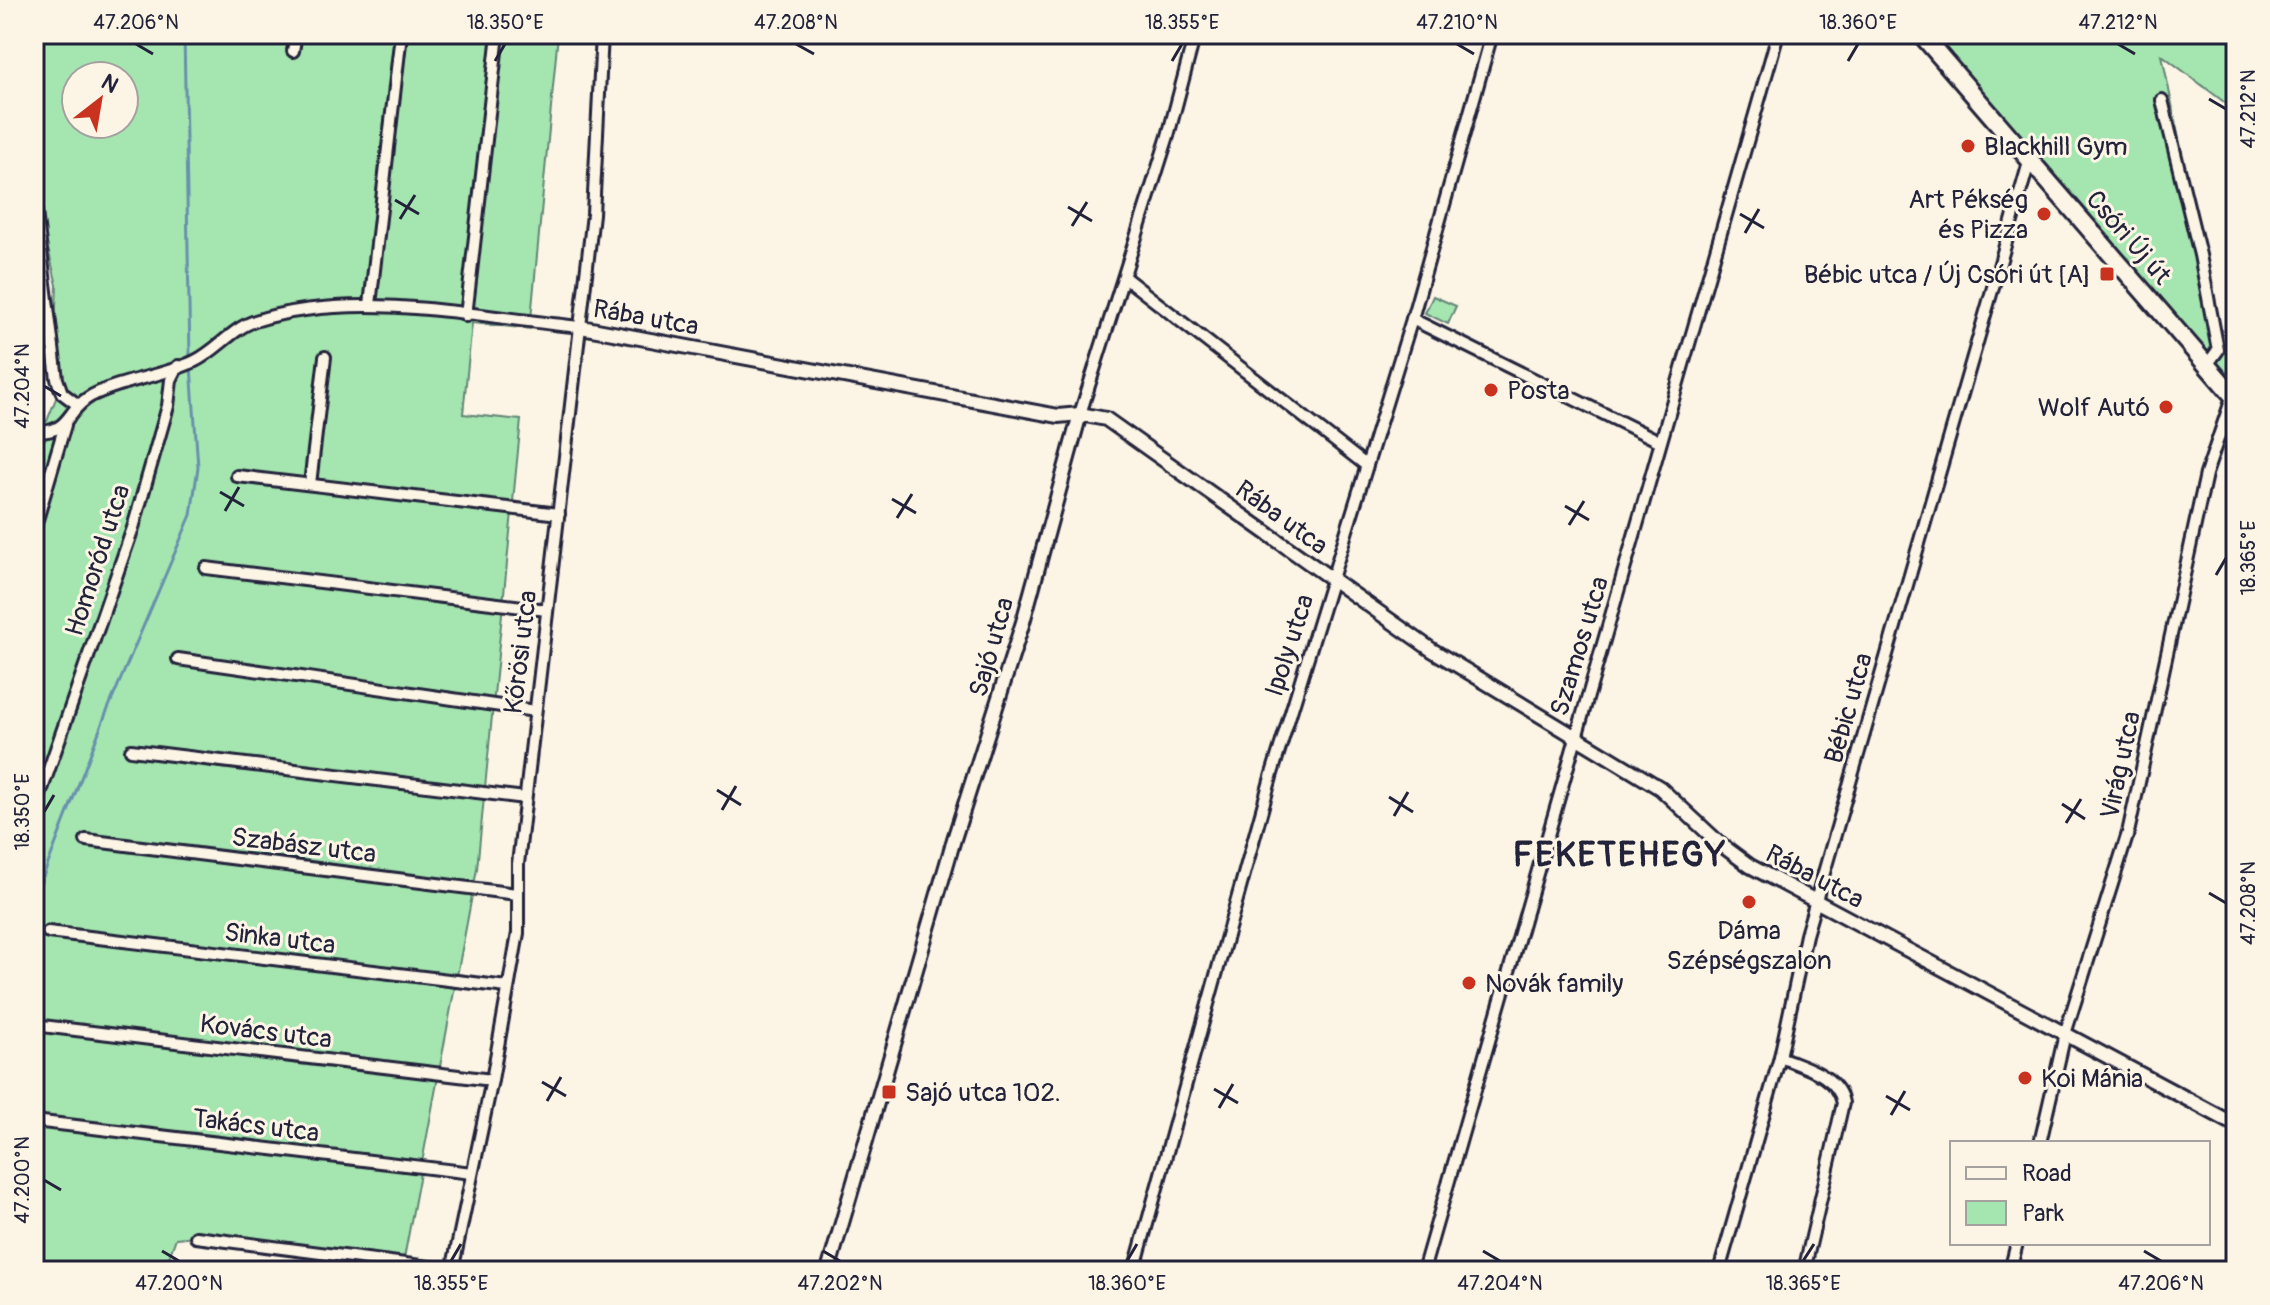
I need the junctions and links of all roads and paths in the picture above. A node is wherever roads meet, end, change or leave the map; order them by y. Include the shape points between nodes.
1 (296, 34) edge
2 (401, 34) edge
3 (498, 34) edge
4 (602, 34) edge
5 (1195, 34) edge
6 (1492, 34) edge
7 (1778, 34) edge
8 (1921, 34) edge
9 (293, 51) dead end
10 (2162, 100) dead end
11 (2030, 159) junction
12 (34, 196) edge
13 (1124, 277) junction
14 (370, 305) junction
15 (466, 316) junction
16 (1412, 319) junction
17 (581, 327) junction
18 (325, 357) dead end
19 (186, 364) junction
20 (2207, 365) junction
21 (2234, 397) edge
22 (78, 405) junction
23 (1080, 414) junction
24 (65, 425) junction
25 (34, 432) edge
26 (1659, 441) junction
27 (1367, 466) junction
28 (237, 476) dead end
29 (310, 484) junction
30 (559, 514) junction
31 (34, 530) edge
32 (206, 568) dead end
33 (1332, 579) junction
34 (547, 610) junction
35 (178, 659) dead end
36 (535, 711) junction
37 (1574, 738) junction
38 (131, 750) dead end
39 (525, 798) junction
40 (34, 812) edge
41 (86, 840) dead end
42 (517, 894) junction
43 (1815, 901) junction
44 (48, 932) dead end
45 (507, 987) junction
46 (34, 1025) edge
47 (2065, 1034) junction
48 (1780, 1057) junction
49 (492, 1080) junction
50 (34, 1121) edge
51 (2236, 1125) edge
52 (2040, 1141) edge
53 (472, 1173) junction
54 (196, 1237) dead end
55 (2016, 1245) edge
56 (452, 1271) edge
57 (828, 1271) edge
58 (1134, 1271) edge
59 (1423, 1271) edge
60 (1719, 1271) edge
61 (1804, 1271) edge
62 (2010, 1271) edge

1 - 9 street
2 - 14 street
3 - 15 street
4 - 17 street, Kőrösi utca
5 - 13 street, Sajó utca
6 - 16 street, Ipoly utca
7 - 26 street, Szamos utca
8 - 11 main road, Csóri Új út
10 - 20 street via 2218,350
11 - 20 main road, Csóri Új út
11 - 43 street, Bébic utca
12 - 22 street via 57,379 62,393
13 - 23 street, Sajó utca
13 - 27 street
14 - 15 street, Rába utca
14 - 19 street, Rába utca via 334,306 252,322
15 - 17 street, Rába utca
16 - 26 street
16 - 27 street, Ipoly utca
17 - 23 street, Rába utca via 1058,416
17 - 30 street, Kőrösi utca
18 - 29 street
19 - 22 street, Rába utca via 111,387
19 - 40 street, Homoród utca via 171,380 133,528
20 - 21 main road, Csóri Új út
21 - 47 street, Virág utca via 2206,474 2128,833
22 - 24 street
23 - 33 street, Rába utca via 1114,424
23 - 57 street, Sajó utca
24 - 25 street via 51,433
24 - 31 street
26 - 37 street, Szamos utca
27 - 33 street, Ipoly utca
28 - 29 street
29 - 30 street
30 - 34 street, Kőrösi utca
32 - 34 street
33 - 37 street, Rába utca via 1479,681
33 - 58 street, Ipoly utca via 1274,764
34 - 36 street, Kőrösi utca
35 - 36 street
36 - 39 street, Kőrösi utca
37 - 43 street, Rába utca via 1660,788 1733,855
37 - 59 street, Szamos utca
38 - 39 street
39 - 42 street, Kőrösi utca
41 - 42 street, Szabász utca
42 - 45 street, Kőrösi utca via 518,933
43 - 47 street, Rába utca
43 - 48 street, Bébic utca
44 - 45 street, Sinka utca
45 - 49 street, Kőrösi utca
46 - 49 street, Kovács utca
47 - 51 street, Rába utca
47 - 52 street, Virág utca
48 - 60 street, Bébic utca
48 - 61 street via 1824,1076 1836,1085 1843,1103
49 - 53 street, Kőrösi utca
50 - 53 street, Takács utca
53 - 56 street, Kőrösi utca
54 - 56 street
55 - 62 street

